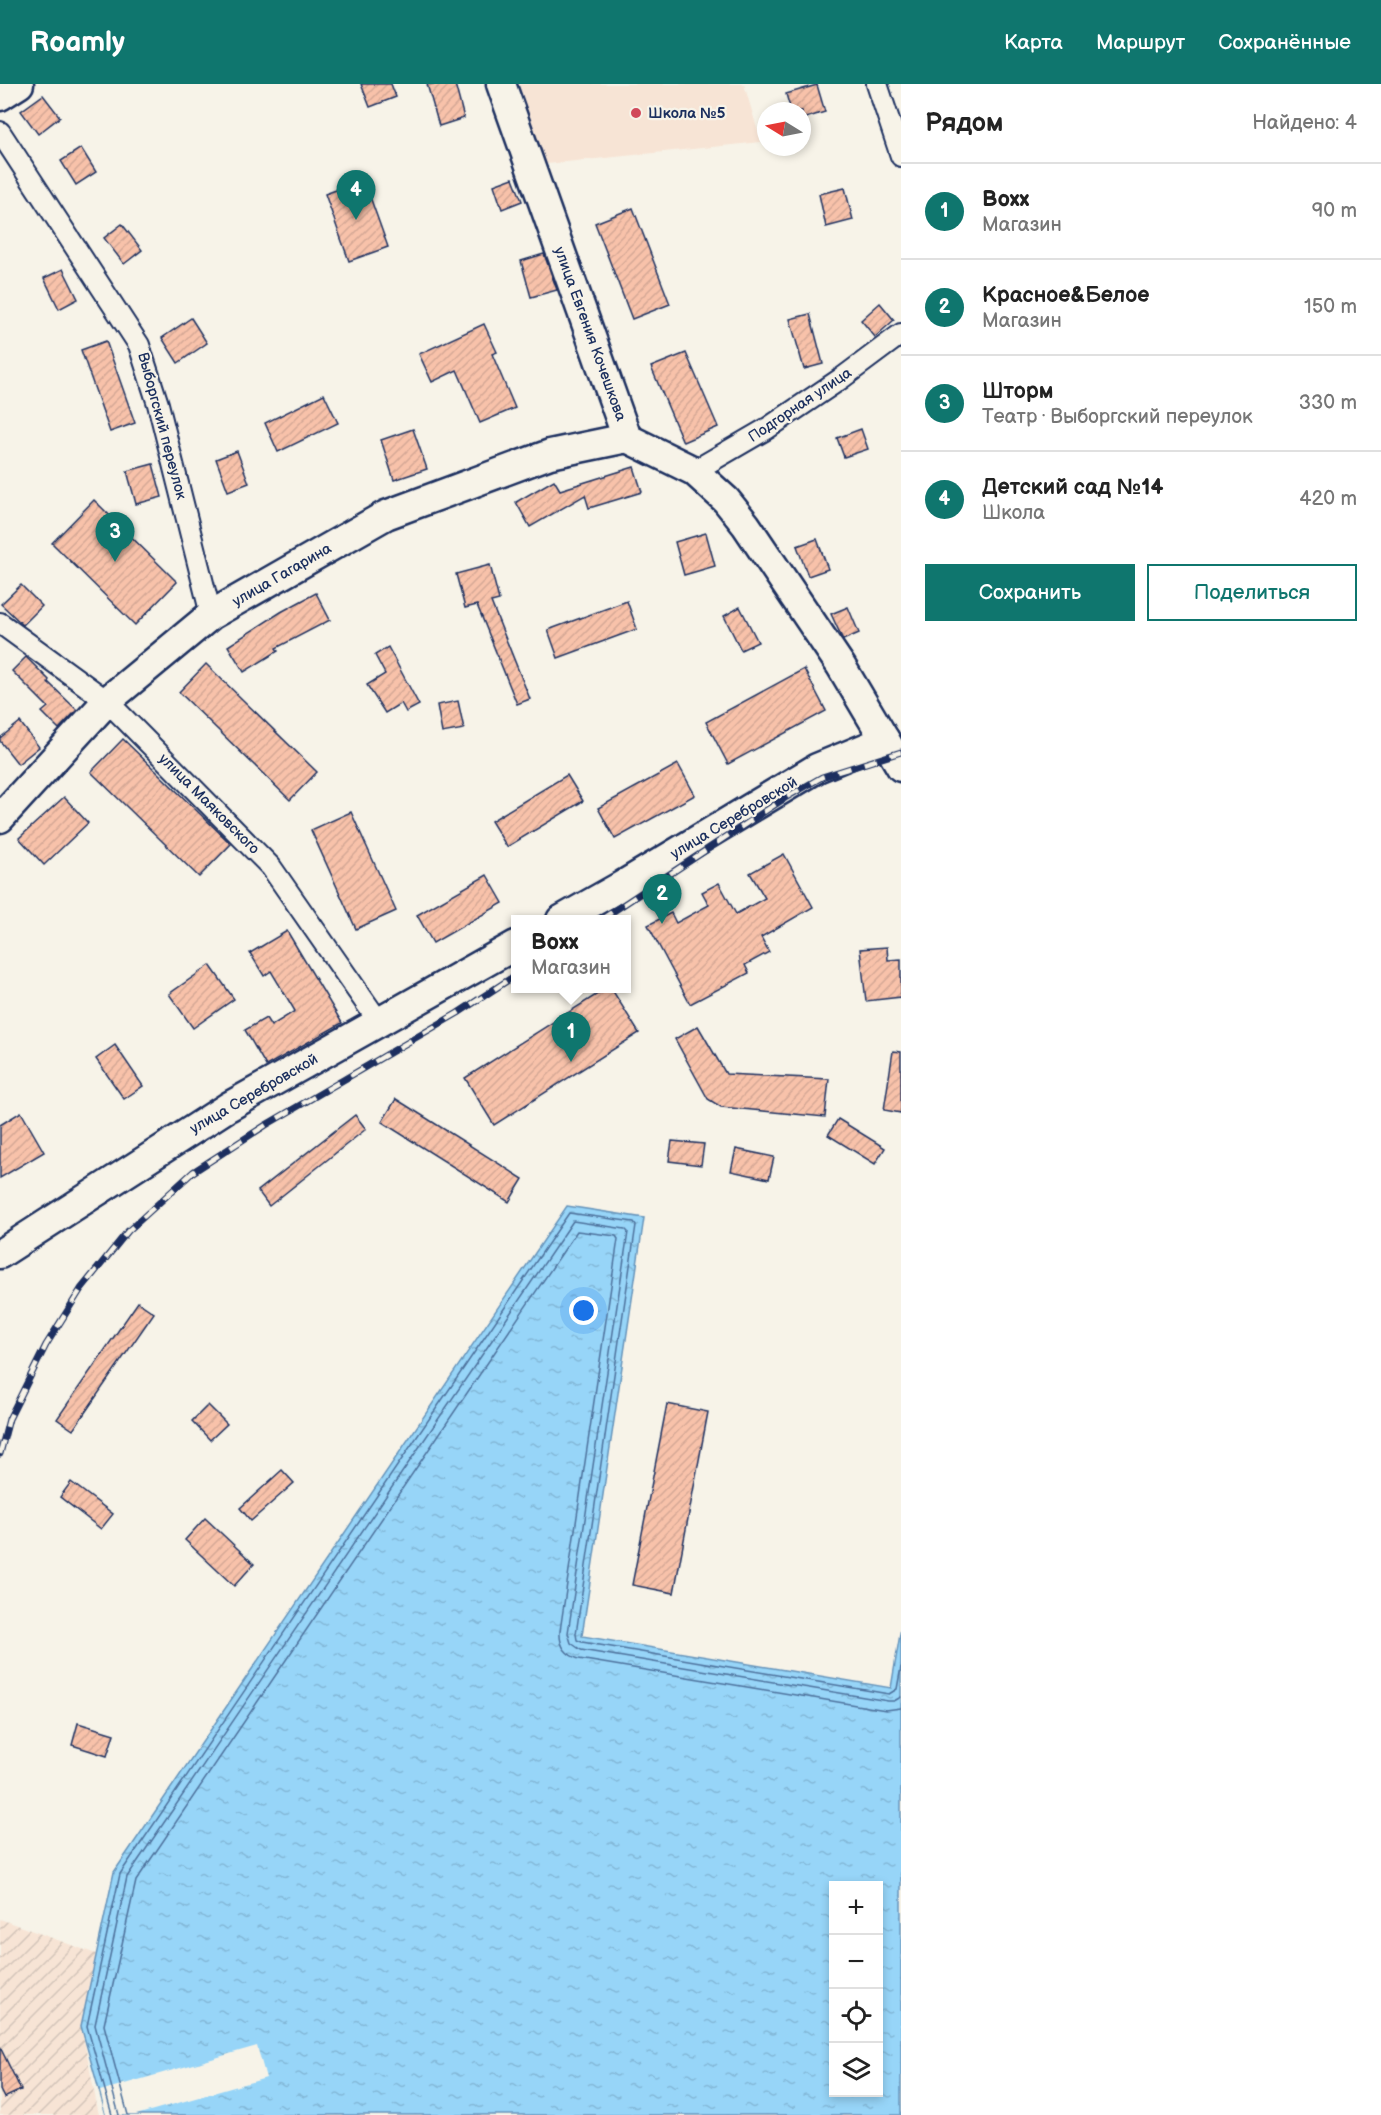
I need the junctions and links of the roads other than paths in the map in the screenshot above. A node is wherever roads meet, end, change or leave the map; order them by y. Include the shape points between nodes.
1 (19, 84) edge
2 (501, 84) edge
3 (877, 84) edge
4 (0, 96) edge
5 (0, 132) edge
6 (901, 156) edge
7 (901, 334) edge
8 (627, 438) junction
9 (694, 471) junction
10 (211, 615) junction
11 (0, 623) edge
12 (107, 701) junction
13 (885, 740) junction
14 (901, 767) edge
15 (0, 818) edge
16 (570, 915) edge
17 (511, 948) edge
18 (379, 1022) junction
19 (0, 1254) edge

1 - 4 street
2 - 8 street, улица Евгения Кочешкова
3 - 6 street
5 - 10 street, Выборгский переулок via 139,345 158,404
7 - 9 street, Подгорная улица via 768,428
8 - 9 street, улица Евгения Кочешкова
8 - 10 street, улица Гагарина via 550,454 386,515
9 - 13 street, улица Евгения Кочешкова via 746,525 841,666
10 - 12 street, улица Гагарина
11 - 12 street, улица Маяковского
12 - 15 street, улица Гагарина
12 - 18 street, улица Маяковского via 271,867
13 - 14 street
13 - 16 street, улица Серебровской via 817,768
17 - 18 street, улица Серебровской
18 - 19 street, улица Серебровской via 228,1107

